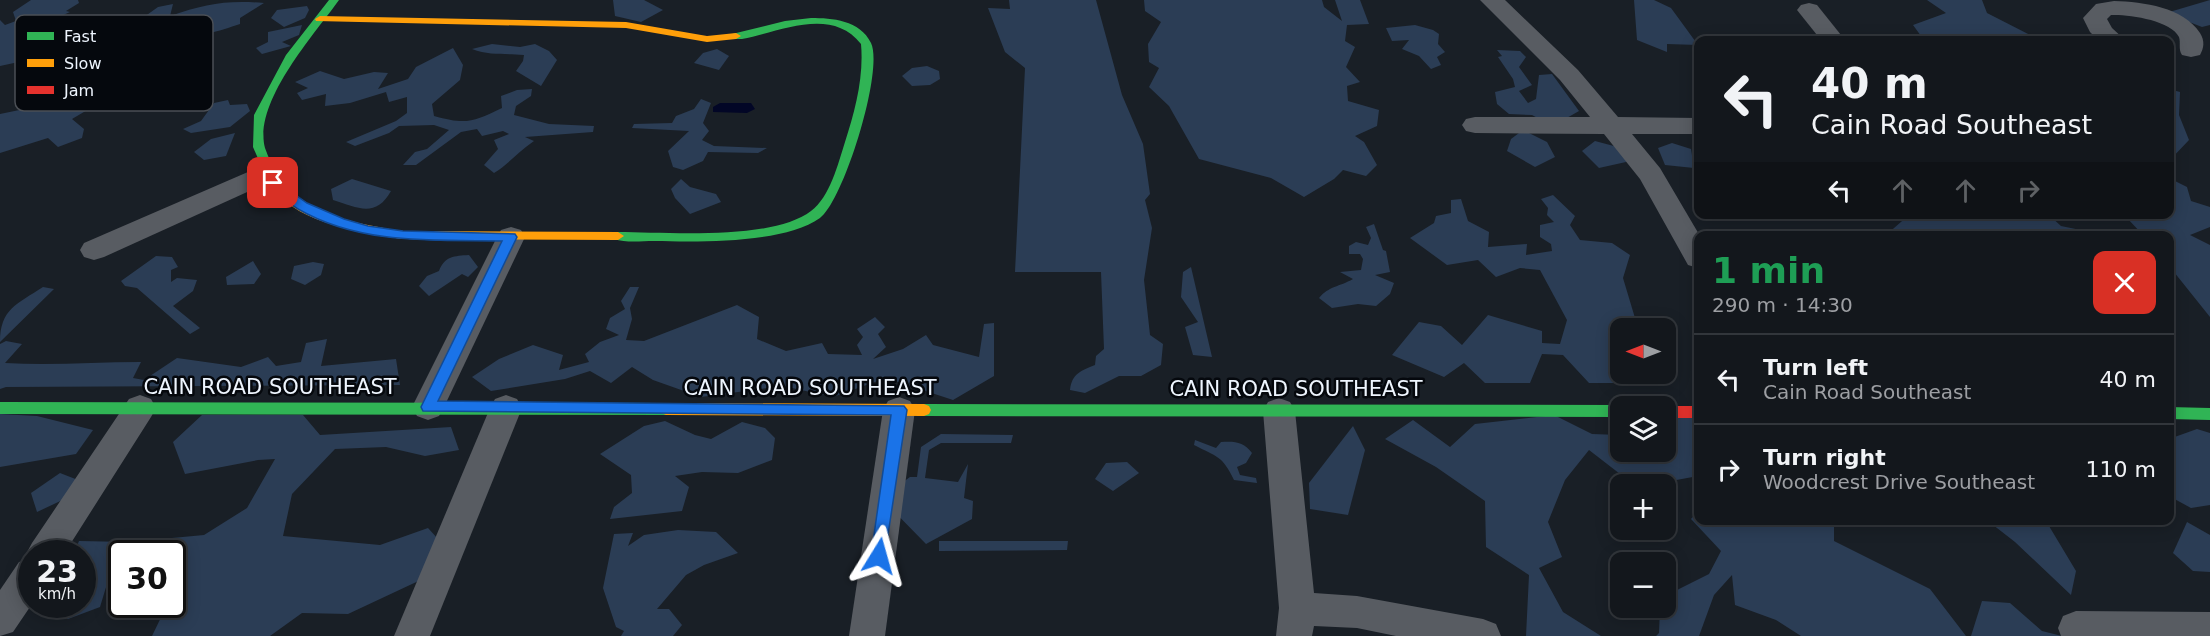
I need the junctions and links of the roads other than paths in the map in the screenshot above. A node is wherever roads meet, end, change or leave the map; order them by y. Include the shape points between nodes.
1 (334, 0) edge
2 (1492, 0) edge
3 (1809, 10) dead end
4 (320, 19) junction
5 (1830, 36) edge
6 (2108, 36) edge
7 (2190, 55) edge
8 (1475, 125) dead end
9 (1613, 126) junction
10 (1694, 126) edge
11 (269, 172) junction
12 (511, 237) junction
13 (94, 250) dead end
14 (1694, 251) edge
15 (428, 407) junction
16 (0, 408) edge
17 (140, 408) junction
18 (506, 408) junction
19 (899, 410) junction
20 (1279, 411) junction
21 (1610, 411) edge
22 (1676, 412) edge
23 (1694, 412) edge
24 (2174, 413) edge
25 (2210, 414) edge
26 (53, 540) edge
27 (18, 594) edge
28 (0, 620) edge
29 (1295, 622) edge
30 (2076, 628) dead end
31 (2210, 629) edge
32 (412, 636) edge
33 (867, 636) edge
34 (1483, 636) edge

1 - 4 street
2 - 9 street via 1569,75
3 - 5 street
4 - 11 street via 291,55 260,115 259,147
4 - 12 street via 627,25 707,39 818,21 845,24 866,43 869,62 840,178 820,212 746,236
6 - 7 street via 2095,18 2104,9 2125,7 2152,12 2176,23 2191,38
8 - 9 street
9 - 10 street
9 - 14 street via 1651,174
11 - 12 street via 273,183 302,206 340,223 403,235
11 - 13 street
12 - 15 street
15 - 17 street, CAIN ROAD SOUTHEAST
15 - 18 street, CAIN ROAD SOUTHEAST
16 - 17 street, CAIN ROAD SOUTHEAST
17 - 26 street
18 - 19 street, CAIN ROAD SOUTHEAST
18 - 32 street
19 - 20 street, CAIN ROAD SOUTHEAST
19 - 33 street
20 - 21 street, CAIN ROAD SOUTHEAST
20 - 29 street
22 - 23 street
24 - 25 street
27 - 28 street
29 - 34 street via 1357,612
30 - 31 street

